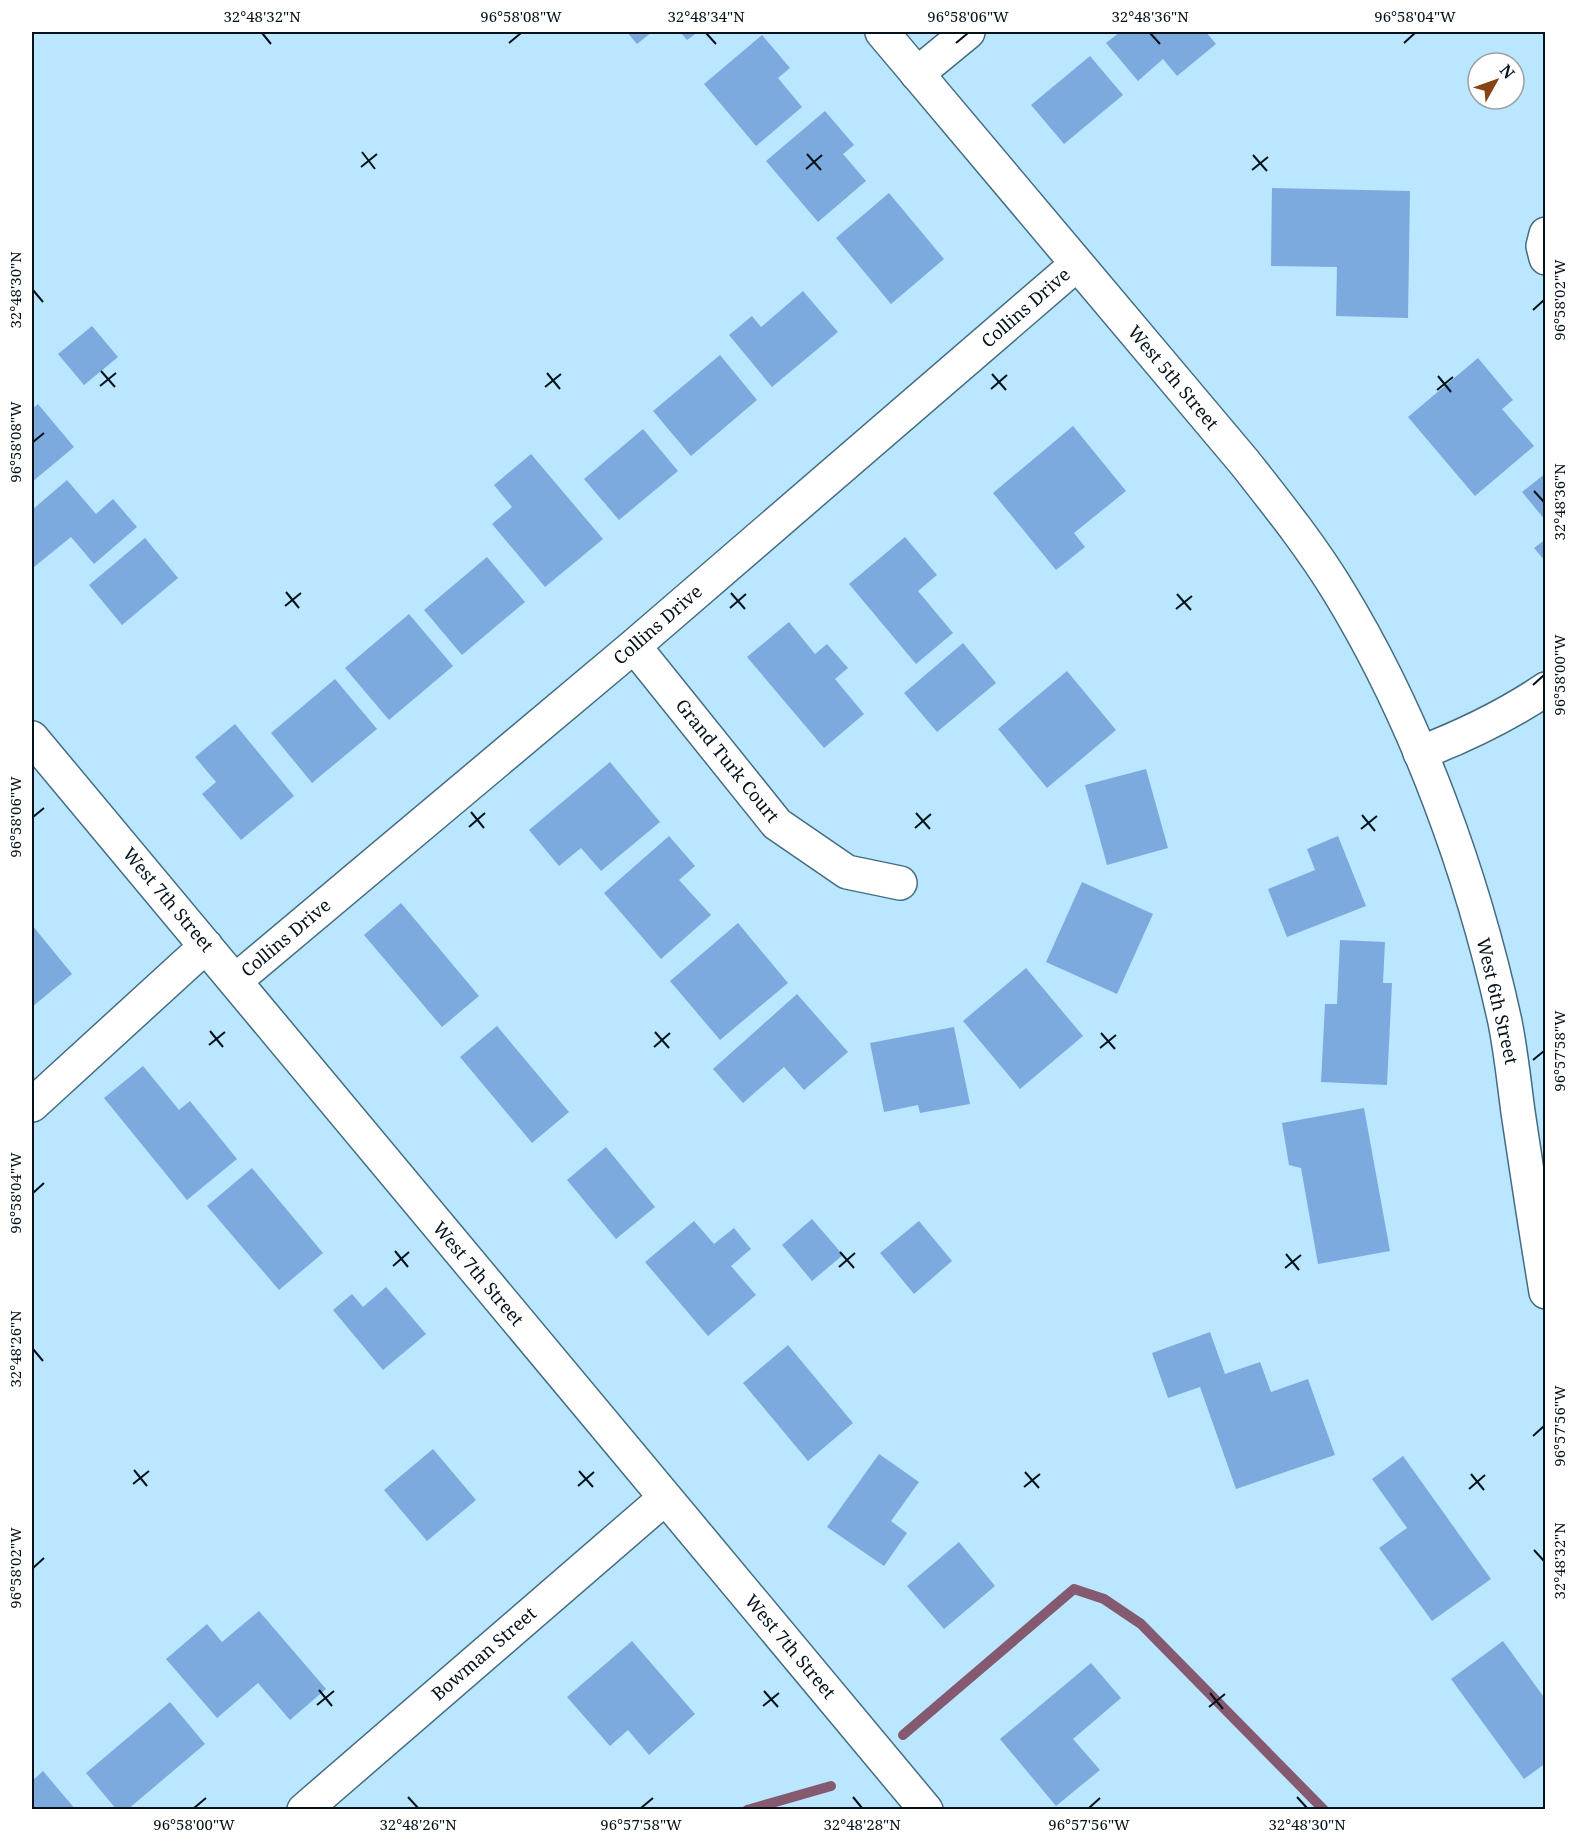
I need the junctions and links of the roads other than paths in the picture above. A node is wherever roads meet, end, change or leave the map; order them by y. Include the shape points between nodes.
1 (882, 32) edge
2 (968, 32) edge
3 (917, 74) junction
4 (1545, 234) edge
5 (1545, 258) edge
6 (1077, 264) junction
7 (634, 646) junction
8 (1545, 689) edge
9 (32, 738) edge
10 (1420, 753) junction
11 (900, 883) dead end
12 (206, 946) junction
13 (235, 981) junction
14 (32, 1105) edge
15 (1545, 1292) edge
16 (665, 1498) junction
17 (304, 1809) edge
18 (926, 1809) edge

1 - 3 street, West 5th Street
2 - 3 street
3 - 6 street, West 5th Street
4 - 5 street
6 - 7 street, Collins Drive
6 - 10 street, West 5th Street via 1301,534 1378,663
7 - 11 street, Grand Turk Court via 777,824 847,872
7 - 13 street, Collins Drive
8 - 10 street via 1464,736
9 - 12 street, West 7th Street
10 - 15 street, West 6th Street via 1471,894 1505,1023
12 - 13 street, West 7th Street
12 - 14 street
13 - 16 street, West 7th Street
16 - 17 street, Bowman Street
16 - 18 street, West 7th Street

